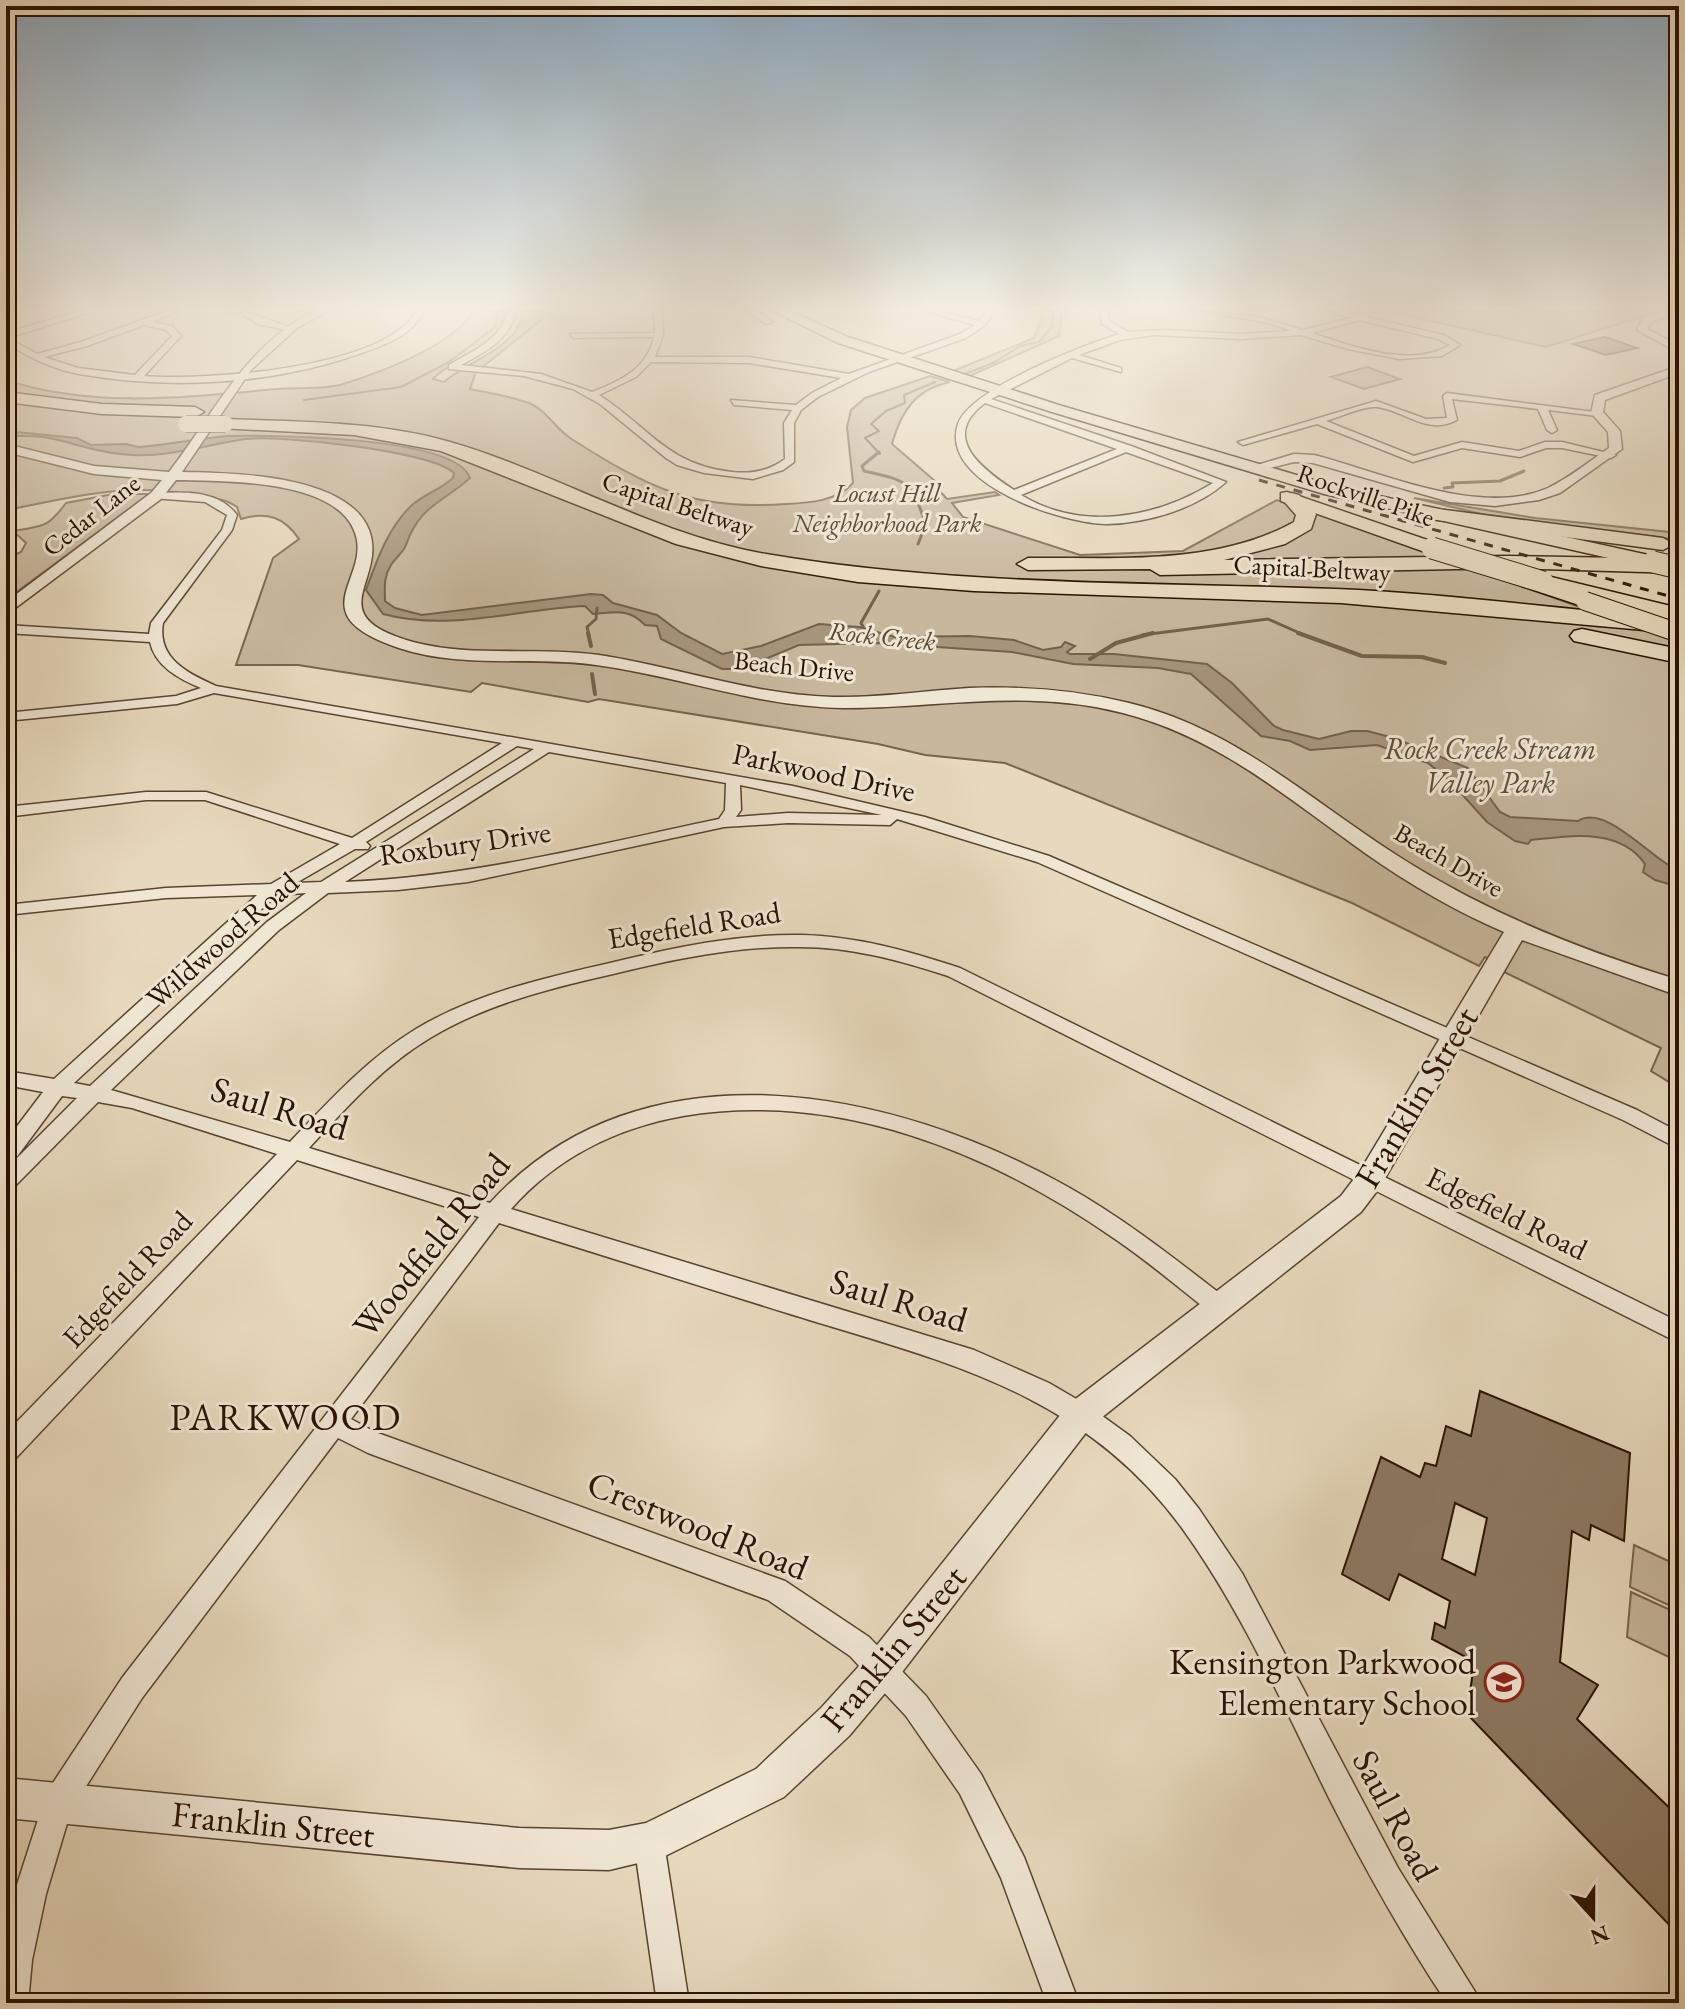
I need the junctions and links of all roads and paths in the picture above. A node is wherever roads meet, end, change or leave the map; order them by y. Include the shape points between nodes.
1 (68, 405) edge
2 (219, 405) edge
3 (605, 405) edge
4 (763, 405) edge
5 (801, 405) edge
6 (979, 405) edge
7 (1016, 405) edge
8 (1018, 405) edge
9 (1026, 405) edge
10 (1373, 405) edge
11 (1378, 405) edge
12 (1449, 405) edge
13 (1523, 405) edge
14 (1598, 405) edge
15 (1542, 407) junction
16 (797, 408) junction
17 (1597, 413) junction
18 (6, 414) edge
19 (208, 420) junction
20 (1318, 421) junction
21 (1552, 430) dead end
22 (471, 435) dead end
23 (1243, 442) dead end
24 (6, 448) edge
25 (1128, 448) junction
26 (1611, 455) junction
27 (1274, 456) junction
28 (1221, 457) junction
29 (1254, 468) junction
30 (178, 469) junction
31 (1226, 479) junction
32 (591, 482) dead end
33 (1410, 487) junction
34 (1011, 495) junction
35 (156, 496) junction
36 (1292, 499) junction
37 (1422, 513) junction
38 (673, 515) dead end
39 (782, 543) dead end
40 (1679, 546) edge
41 (1432, 548) joint
42 (921, 562) junction
43 (1653, 562) joint
44 (1345, 565) junction
45 (1679, 568) edge
46 (1536, 582) junction
47 (1679, 586) edge
48 (1076, 587) junction
49 (6, 610) edge
50 (1679, 615) edge
51 (6, 629) edge
52 (1679, 630) edge
53 (152, 638) junction
54 (1679, 656) edge
55 (213, 689) junction
56 (6, 717) edge
57 (512, 743) junction
58 (544, 749) junction
59 (733, 781) junction
60 (6, 812) edge
61 (724, 822) junction
62 (929, 823) junction
63 (356, 843) junction
64 (380, 853) junction
65 (325, 887) junction
66 (271, 891) junction
67 (6, 910) edge
68 (1517, 930) junction
69 (1679, 988) edge
70 (1454, 1037) junction
71 (6, 1078) edge
72 (58, 1087) junction
73 (96, 1092) junction
74 (1679, 1141) edge
75 (294, 1150) junction
76 (6, 1156) edge
77 (1370, 1179) junction
78 (6, 1182) edge
79 (496, 1211) junction
80 (1219, 1306) junction
81 (1679, 1333) edge
82 (1080, 1415) junction
83 (336, 1424) junction
84 (6, 1451) edge
85 (883, 1667) junction
86 (6, 1798) edge
87 (58, 1803) junction
88 (649, 1843) junction
89 (12, 2003) edge
90 (673, 2003) edge
91 (1063, 2003) edge
92 (1466, 2003) edge

1 - 19 highway, Capital Beltway
2 - 19 street, Cedar Lane
3 - 16 street via 673,458 699,469 752,475 782,468 790,460 789,423
4 - 16 street
5 - 16 street
6 - 34 street via 970,410 961,442 968,457
7 - 25 street, Rockville Pike
8 - 31 main road, Rockville Pike
9 - 28 main road, Rockville Pike
10 - 20 street
11 - 12 street via 1441,423 1452,420
13 - 15 street
14 - 17 street
15 - 17 street
15 - 21 street
17 - 26 street via 1617,438
18 - 19 highway, Capital Beltway via 86,422
19 - 22 highway, Capital Beltway via 370,417
19 - 30 street, Cedar Lane
19 - 48 highway, Capital Beltway via 354,430 445,446 645,528 761,560 918,581
20 - 23 street
20 - 26 street via 1413,459 1462,445 1520,454 1562,445
24 - 30 street, Beach Drive via 101,472
25 - 31 street, Rockville Pike
25 - 34 street
26 - 33 street via 1555,490 1520,500 1474,501
27 - 28 main road
27 - 29 street
27 - 33 street via 1324,455
28 - 29 main road, Rockville Pike
29 - 31 street
29 - 33 street via 1314,459
29 - 37 main road, Rockville Pike
30 - 35 street, Cedar Lane
30 - 68 street, Beach Drive via 281,485 343,507 360,524 367,545 352,590 352,610 367,628 406,645 599,660 790,700 859,702 986,693 1102,702 1166,720 1225,746 1406,871
31 - 34 street via 1144,518 1065,517
31 - 36 main road, Rockville Pike
32 - 38 highway, Capital Beltway
35 - 49 street, Cedar Lane
35 - 53 street via 209,499 232,515
36 - 41 main road, Rockville Pike
36 - 42 highway via 1307,520 1297,531 1252,548 1209,556 1067,564
37 - 40 highway
37 - 43 main road, Rockville Pike
39 - 42 highway, Capital Beltway
41 - 46 highway, bridge
42 - 44 highway, Capital Beltway via 1069,569
43 - 45 highway, bridge
44 - 45 highway, Capital Beltway via 1580,562
44 - 47 highway via 1560,572
46 - 50 highway
46 - 52 main road, bridge
48 - 52 highway, Capital Beltway via 1396,600
48 - 54 highway via 1400,608
51 - 53 street
53 - 55 street, Parkwood Drive via 156,650 179,671
55 - 56 street via 177,700
55 - 57 street, Parkwood Drive
57 - 58 street, Parkwood Drive
57 - 63 street, Wildwood Road
58 - 59 street, Parkwood Drive
58 - 64 street, Wildwood Road
59 - 61 street via 733,810
59 - 62 street, Parkwood Drive
60 - 63 street via 146,796 206,796
61 - 62 street, Roxbury Drive via 859,818
61 - 65 street, Roxbury Drive via 468,877
62 - 70 street, Parkwood Drive via 1043,859
63 - 64 street
63 - 66 street, Wildwood Road
64 - 65 street, Wildwood Road
65 - 66 street, Roxbury Drive
65 - 73 street, Wildwood Road via 273,926
66 - 67 street, Roxbury Drive via 166,893
66 - 72 street, Wildwood Road
68 - 69 street, Beach Drive
68 - 70 street, Franklin Street
70 - 74 street, Parkwood Drive
70 - 77 street, Franklin Street
71 - 72 street, Saul Road
72 - 73 street, Saul Road
72 - 76 street, Wildwood Road
73 - 75 street, Saul Road
73 - 78 street, Wildwood Road
75 - 77 street, Edgefield Road via 378,1065 468,1010 556,981 699,948 806,938 871,946 954,972
75 - 79 street, Saul Road
75 - 84 street, Edgefield Road
77 - 80 street, Franklin Street via 1351,1204
77 - 81 street, Edgefield Road
79 - 80 street, Woodfield Road via 520,1182 551,1159 626,1122 740,1099 801,1102 850,1110 986,1157 1113,1225
79 - 82 street, Saul Road via 974,1361 1025,1380
79 - 83 street, Woodfield Road
80 - 82 street, Franklin Street
82 - 85 street, Franklin Street
82 - 92 street, Saul Road via 1139,1460 1210,1547 1400,1901
83 - 85 street, Crestwood Road via 368,1441 776,1590
83 - 87 street, Woodfield Road via 132,1688
85 - 88 street, Franklin Street via 770,1783
85 - 91 street, Crestwood Road via 948,1744 1006,1849
86 - 87 street, Franklin Street
87 - 88 street, Franklin Street via 519,1848 609,1850
87 - 89 street, Woodfield Road via 30,1894
88 - 90 street

